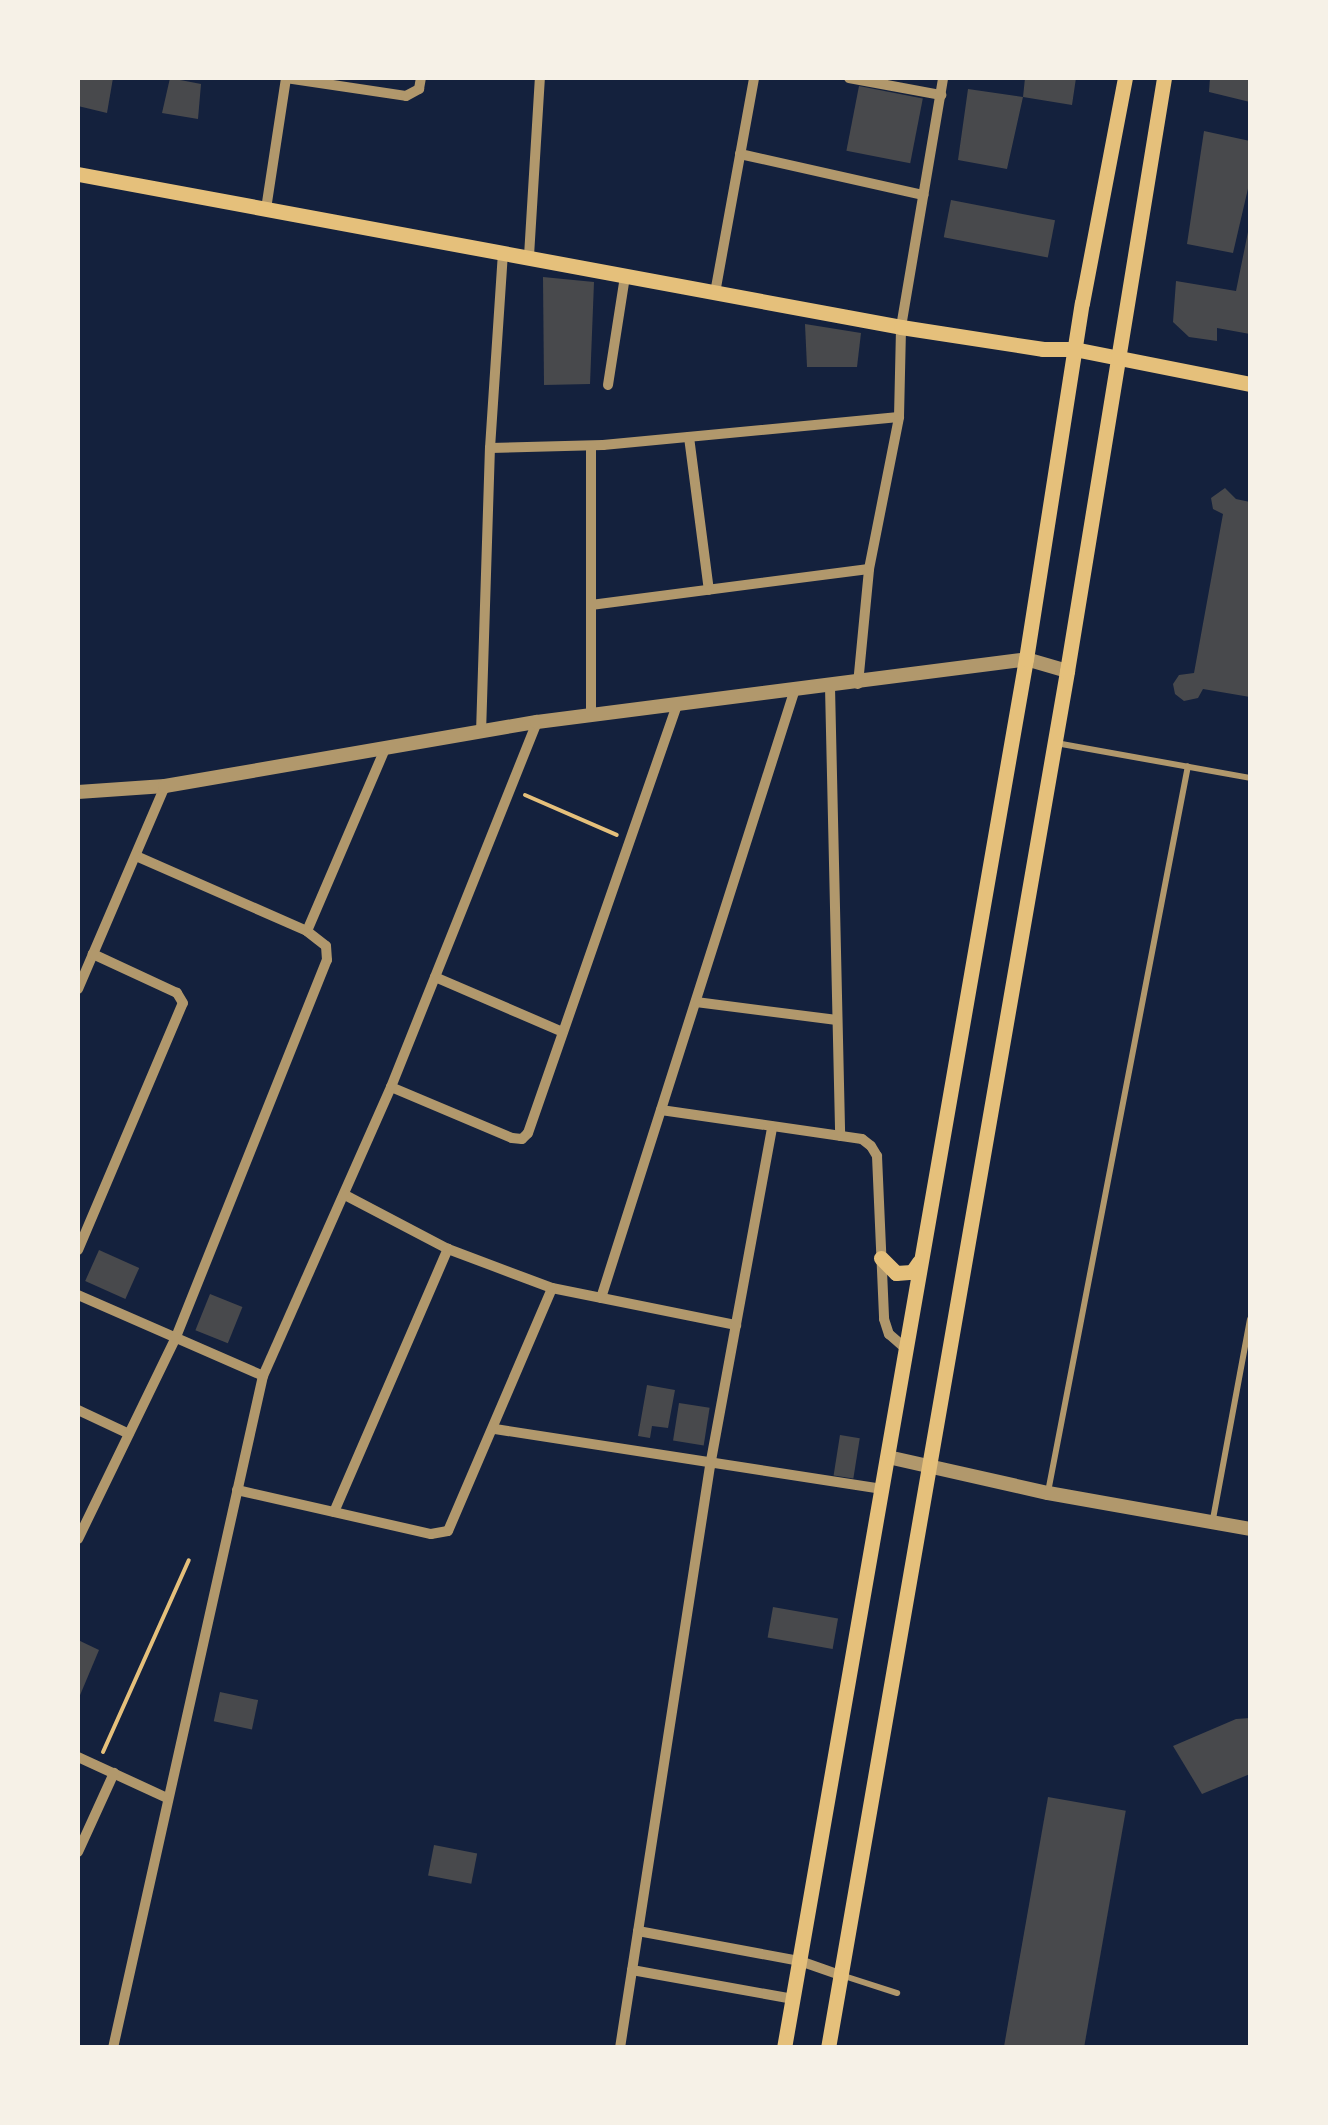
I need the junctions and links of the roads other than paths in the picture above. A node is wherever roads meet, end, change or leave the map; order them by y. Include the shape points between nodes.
1 (286, 78) edge
2 (422, 78) edge
3 (540, 78) edge
4 (754, 78) edge
5 (849, 78) edge
6 (944, 78) edge
7 (1125, 78) edge
8 (1164, 78) edge
9 (941, 95) junction
10 (740, 154) junction
11 (78, 174) edge
12 (923, 195) junction
13 (266, 209) junction
14 (503, 251) junction
15 (529, 256) junction
16 (624, 276) junction
17 (715, 293) junction
18 (901, 328) junction
19 (1074, 349) junction
20 (1115, 360) junction
21 (1250, 384) edge
22 (608, 386) dead end
23 (899, 417) junction
24 (690, 437) junction
25 (592, 446) junction
26 (490, 448) junction
27 (869, 569) junction
28 (708, 590) junction
29 (592, 605) junction
30 (1026, 659) junction
31 (1067, 671) junction
32 (858, 684) junction
33 (830, 688) junction
34 (794, 692) junction
35 (677, 706) junction
36 (591, 716) junction
37 (537, 722) junction
38 (481, 733) junction
39 (1054, 742) junction
40 (384, 751) junction
41 (1188, 766) junction
42 (1250, 778) edge
43 (165, 786) junction
44 (78, 792) edge
45 (136, 856) junction
46 (307, 931) junction
47 (92, 954) junction
48 (435, 977) junction
49 (78, 989) edge
50 (696, 1002) junction
51 (837, 1020) junction
52 (563, 1032) junction
53 (390, 1087) junction
54 (662, 1110) junction
55 (772, 1127) junction
56 (840, 1136) junction
57 (345, 1195) junction
58 (448, 1249) junction
59 (78, 1250) edge
60 (881, 1258) junction
61 (922, 1259) junction
62 (552, 1288) junction
63 (78, 1294) edge
64 (602, 1298) junction
65 (1250, 1319) edge
66 (736, 1325) junction
67 (176, 1338) junction
68 (904, 1347) junction
69 (263, 1376) junction
70 (78, 1410) edge
71 (495, 1430) junction
72 (129, 1434) junction
73 (888, 1457) junction
74 (710, 1466) junction
75 (928, 1469) junction
76 (882, 1489) junction
77 (237, 1490) junction
78 (1048, 1493) junction
79 (334, 1512) junction
80 (1212, 1522) junction
81 (1250, 1529) edge
82 (78, 1539) edge
83 (78, 1757) edge
84 (114, 1773) junction
85 (167, 1798) junction
86 (78, 1852) edge
87 (638, 1930) junction
88 (800, 1962) junction
89 (632, 1970) junction
90 (840, 1975) junction
91 (897, 1993) dead end
92 (793, 1999) junction
93 (113, 2048) edge
94 (620, 2048) edge
95 (784, 2048) edge
96 (828, 2048) edge

1 - 2 street via 406,96 419,89
1 - 13 street
3 - 15 street
4 - 10 street
5 - 9 street
6 - 9 street
7 - 19 main road
8 - 20 main road
9 - 12 street
10 - 12 street
10 - 17 street
11 - 13 main road
12 - 18 street
13 - 14 main road
14 - 15 main road
14 - 26 street
15 - 16 main road
16 - 17 main road
16 - 22 street
17 - 18 main road
18 - 19 main road
18 - 23 street
19 - 20 main road
19 - 30 main road
20 - 21 main road
20 - 31 main road
23 - 24 street
23 - 27 street
24 - 25 street
24 - 28 street
25 - 26 street
25 - 29 street
26 - 38 street
27 - 28 street
27 - 32 street
28 - 29 street
29 - 36 street
30 - 31 street
30 - 32 street
30 - 61 main road
31 - 39 main road
32 - 33 street
33 - 34 street
33 - 51 street
34 - 35 street
34 - 50 street
35 - 36 street
35 - 52 street
36 - 37 street
37 - 38 street
37 - 48 street
38 - 40 street
39 - 41 lane
39 - 75 main road
40 - 43 street
40 - 46 street
41 - 42 lane
41 - 78 lane
43 - 44 street
43 - 45 street
45 - 46 street
45 - 47 street
46 - 67 street via 326,946 328,960
47 - 49 street
47 - 59 street via 177,993 183,1003
48 - 52 street
48 - 53 street
50 - 51 street
50 - 54 street
51 - 56 street
52 - 53 street via 533,1126 522,1139
53 - 57 street
54 - 55 street
54 - 64 street
55 - 56 street
55 - 66 street
56 - 60 street via 862,1140 877,1156
57 - 58 street
57 - 69 street
58 - 62 street
58 - 79 street
60 - 61 main road via 896,1274
60 - 68 street via 886,1326
61 - 68 main road
62 - 64 street
62 - 71 street
63 - 67 street
64 - 66 street
65 - 80 lane
66 - 74 street
67 - 69 street
67 - 72 street
68 - 73 main road
69 - 77 street
70 - 72 street
71 - 74 street
71 - 79 street via 448,1531 431,1534
72 - 82 street
73 - 75 street
73 - 76 main road
74 - 76 street
74 - 87 street
75 - 78 street
75 - 90 main road
76 - 88 main road
77 - 79 street
77 - 85 street
78 - 80 street
80 - 81 street
83 - 84 street
84 - 85 street
84 - 86 street
85 - 93 street
87 - 88 street
87 - 89 street
88 - 90 street
88 - 92 main road
89 - 92 street
89 - 94 street
90 - 91 lane
90 - 96 main road
92 - 95 main road

